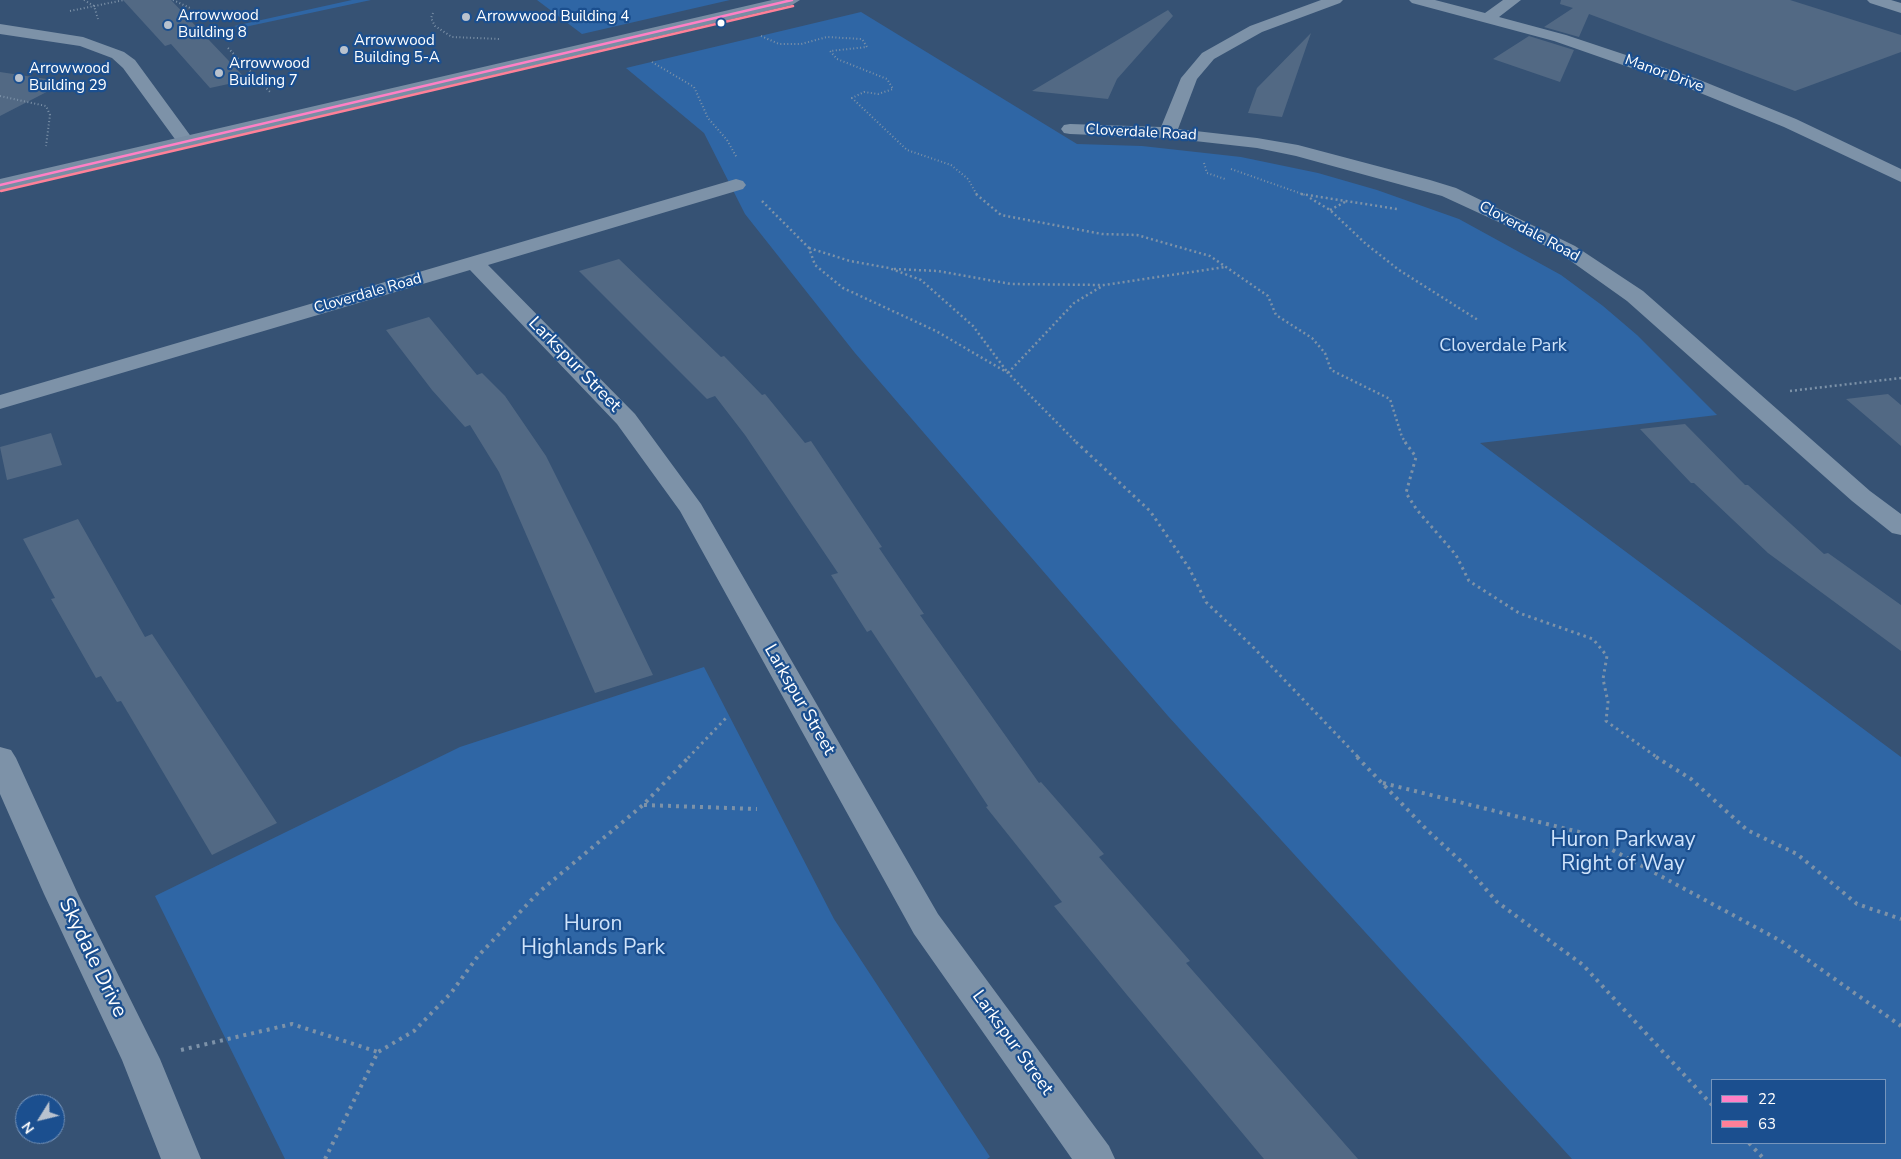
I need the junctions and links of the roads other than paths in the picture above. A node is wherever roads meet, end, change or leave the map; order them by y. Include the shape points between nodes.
1 (792, 0) edge
2 (1334, 0) edge
3 (1417, 0) edge
4 (1513, 0) edge
5 (1875, 0) edge
6 (1901, 8) edge
7 (1488, 18) junction
8 (0, 29) edge
9 (1070, 128) dead end
10 (1168, 133) junction
11 (186, 142) junction
12 (739, 175) road end
13 (1901, 176) edge
14 (0, 186) edge
15 (475, 263) junction
16 (0, 402) edge
17 (1901, 527) edge
18 (0, 758) edge
19 (181, 1159) edge
20 (1095, 1159) edge

1 - 11 main road
2 - 10 street via 1256,30 1208,56 1189,78
3 - 7 street, Manor Drive
4 - 7 street
5 - 6 street
7 - 13 street, Manor Drive via 1636,63 1736,100
8 - 11 street via 83,42 118,55 129,64
9 - 10 street, Cloverdale Road
10 - 17 street, Cloverdale Road via 1257,143 1352,164 1448,192 1544,237 1635,296 1861,496
11 - 14 main road
12 - 15 street, Cloverdale Road
15 - 16 street, Cloverdale Road
15 - 20 street, Larkspur Street via 626,419 692,510 926,924
18 - 19 street, Skydale Drive via 141,1059

